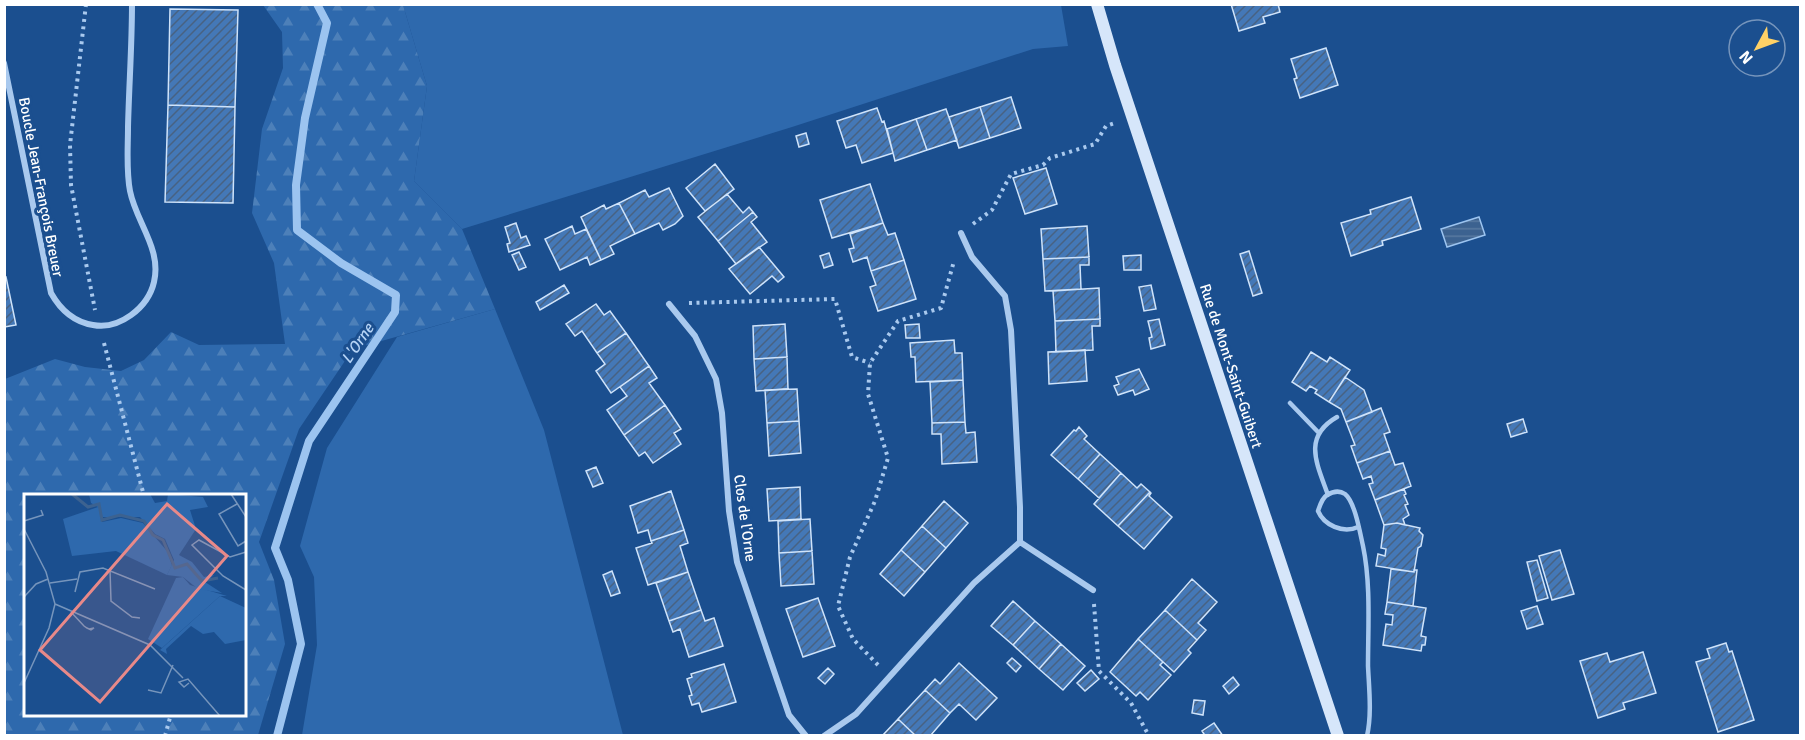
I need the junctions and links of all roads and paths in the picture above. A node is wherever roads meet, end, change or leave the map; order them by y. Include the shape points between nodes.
1 (86, 4) edge
2 (132, 4) edge
3 (1097, 4) edge
4 (4, 63) edge
5 (1133, 117) junction
6 (961, 233) junction
7 (669, 304) joint
8 (100, 327) junction
9 (870, 363) junction
10 (1290, 403) dead end
11 (1337, 417) dead end
12 (1318, 432) junction
13 (144, 494) edge
14 (1328, 495) junction
15 (1358, 527) junction
16 (1020, 542) junction
17 (1094, 591) joint
18 (890, 675) junction
19 (170, 716) edge
20 (165, 735) edge
21 (806, 735) edge
22 (824, 735) edge
23 (1149, 735) edge
24 (1338, 735) edge
25 (1366, 735) edge

1 - 8 path via 70,145 71,185
2 - 8 street via 130,191 153,252 154,281 145,302 132,315
3 - 5 street, Rue de Mont-Saint-Guibert
4 - 8 street, Boucle Jean-François Breuer via 51,293 72,317
5 - 6 path via 1106,126 1095,144 1011,174 992,210
5 - 24 street, Rue de Mont-Saint-Guibert
6 - 9 path via 941,308 898,321
6 - 16 street via 972,257 1005,296 1011,330
7 - 9 path via 835,299 852,357
7 - 21 street, Clos de l'Orne via 695,336 716,379 737,562 789,715
8 - 13 path
9 - 18 path via 868,394 888,458 875,501 850,557 838,606 853,639
10 - 12 lane
11 - 12 lane
12 - 14 lane via 1314,446
14 - 15 lane via 1345,494 1353,506
14 - 15 lane via 1318,511 1322,519 1351,531
15 - 25 lane via 1366,579
16 - 17 street
16 - 18 street via 974,583
17 - 23 path via 1099,671 1131,703
18 - 22 street via 856,714
19 - 20 path

